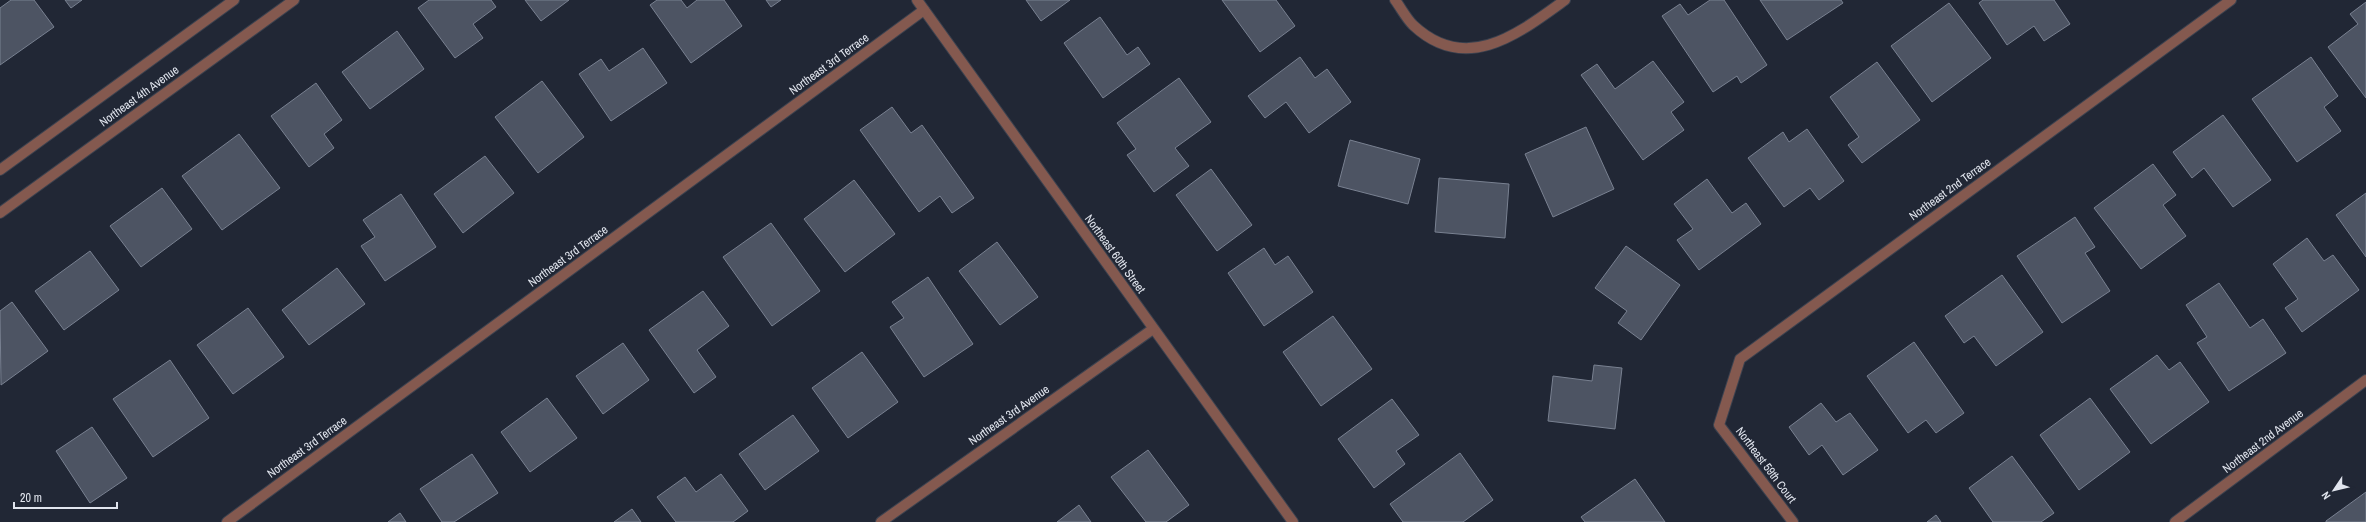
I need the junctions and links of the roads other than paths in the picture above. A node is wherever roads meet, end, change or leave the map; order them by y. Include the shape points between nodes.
1 (234, 0) edge
2 (294, 0) edge
3 (917, 0) edge
4 (1395, 0) edge
5 (1565, 0) edge
6 (2231, 0) edge
7 (924, 10) junction
8 (0, 170) edge
9 (0, 213) edge
10 (1153, 330) junction
11 (2366, 380) edge
12 (1719, 425) joint
13 (227, 522) edge
14 (881, 522) edge
15 (1293, 522) edge
16 (1793, 522) edge
17 (2175, 522) edge

1 - 8 street, Northeast 4th Avenue
2 - 9 street, Northeast 4th Avenue
3 - 7 street, Northeast 60th Street
4 - 5 street via 1413,25 1442,45 1471,48 1495,44 1522,31
6 - 12 street, Northeast 2nd Terrace via 1740,359
7 - 10 street, Northeast 60th Street
7 - 13 street, Northeast 3rd Terrace
10 - 14 street, Northeast 3rd Avenue
10 - 15 street, Northeast 60th Street
11 - 17 street, Northeast 2nd Avenue
12 - 16 street, Northeast 59th Court

